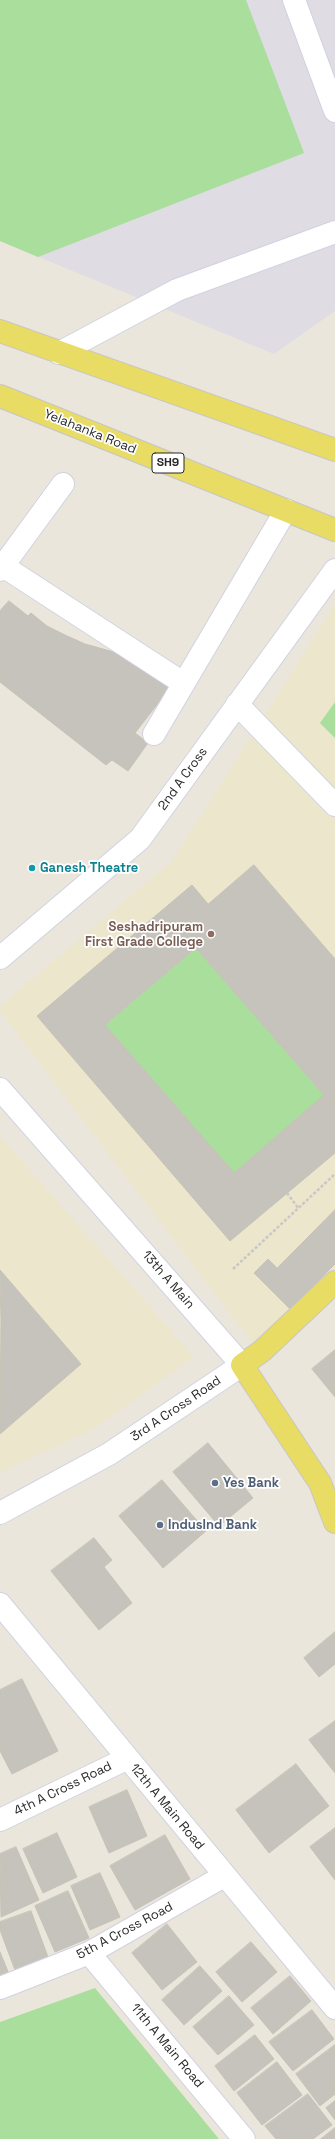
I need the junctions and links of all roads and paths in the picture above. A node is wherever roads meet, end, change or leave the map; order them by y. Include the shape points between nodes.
1 (294, 0) edge
2 (335, 111) edge
3 (335, 232) edge
4 (0, 331) edge
5 (59, 353) junction
6 (0, 396) edge
7 (335, 450) edge
8 (63, 484) dead end
9 (286, 510) junction
10 (335, 530) edge
11 (2, 568) edge
12 (335, 570) edge
13 (183, 683) junction
14 (237, 704) junction
15 (154, 734) dead end
16 (335, 805) edge
17 (0, 958) edge
18 (0, 1089) edge
19 (335, 1174) edge
20 (287, 1193) dead end
21 (299, 1209) junction
22 (233, 1269) dead end
23 (335, 1282) edge
24 (242, 1365) junction
25 (327, 1488) edge
26 (0, 1513) edge
27 (335, 1522) edge
28 (0, 1604) edge
29 (126, 1759) junction
30 (0, 1820) edge
31 (224, 1876) junction
32 (90, 1953) junction
33 (0, 1988) edge
34 (335, 2008) edge
35 (244, 2139) edge

1 - 2 street
3 - 5 street via 177,290
4 - 5 main road
5 - 7 main road
6 - 9 main road, Yelahanka Road / SH9
8 - 11 street
9 - 10 main road, Yelahanka Road / SH9
9 - 13 street
11 - 13 street
12 - 14 street, 2nd A Cross
13 - 15 street
14 - 16 street
14 - 17 street, 2nd A Cross via 140,839
18 - 24 street, 13th A Main
19 - 21 path
20 - 21 path
21 - 22 path
23 - 24 main road, 3rd A Cross Road via 262,1351
24 - 25 main road, 13th A Main
24 - 26 street, 3rd A Cross Road via 109,1454
25 - 27 main road, 13th A Main
28 - 29 street, 12th A Main Road
29 - 30 street, 4th A Cross Road
29 - 31 street, 12th A Main Road
31 - 32 street, 5th A Cross Road
31 - 34 street, 12th A Main Road
32 - 33 street, 5th A Cross Road
32 - 35 street, 11th A Main Road

